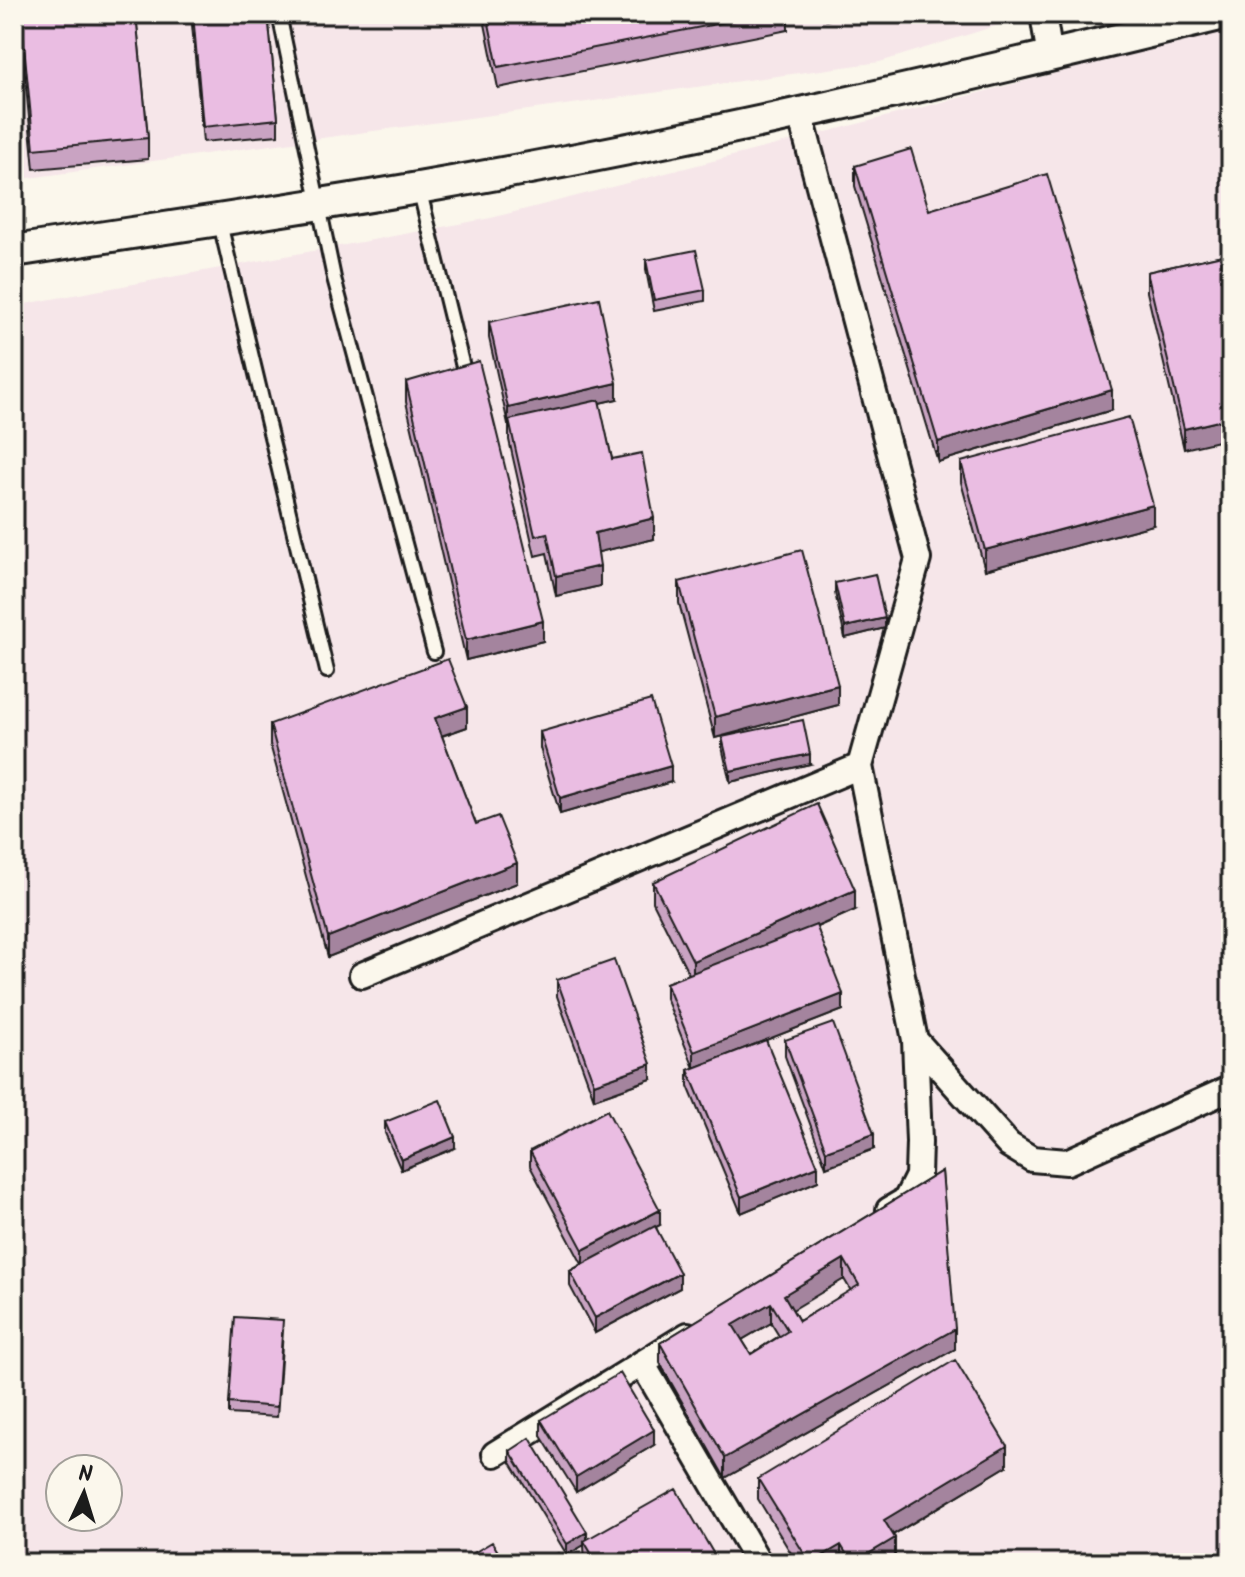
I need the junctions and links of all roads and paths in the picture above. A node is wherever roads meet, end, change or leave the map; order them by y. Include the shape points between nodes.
1 (279, 14) edge
2 (1043, 14) edge
3 (1224, 14) edge
4 (1050, 57) junction
5 (800, 114) junction
6 (419, 188) junction
7 (319, 203) junction
8 (219, 219) junction
9 (14, 251) edge
10 (467, 380) edge
11 (434, 652) dead end
12 (327, 671) dead end
13 (860, 766) junction
14 (362, 975) dead end
15 (915, 1040) junction
16 (1231, 1088) edge
17 (866, 1224) edge
18 (708, 1323) edge
19 (642, 1363) junction
20 (495, 1454) dead end
21 (759, 1563) edge

1 - 7 lane
2 - 4 street
3 - 4 street
4 - 5 street
5 - 6 street
5 - 13 street via 918,559
6 - 7 street
6 - 10 lane
7 - 8 street
7 - 11 lane via 334,278
8 - 9 street
8 - 12 lane
13 - 14 street
13 - 15 street
15 - 16 street via 1009,1145 1032,1159 1067,1162
15 - 17 street via 918,1176 906,1200
18 - 19 street
19 - 20 street
19 - 21 street

